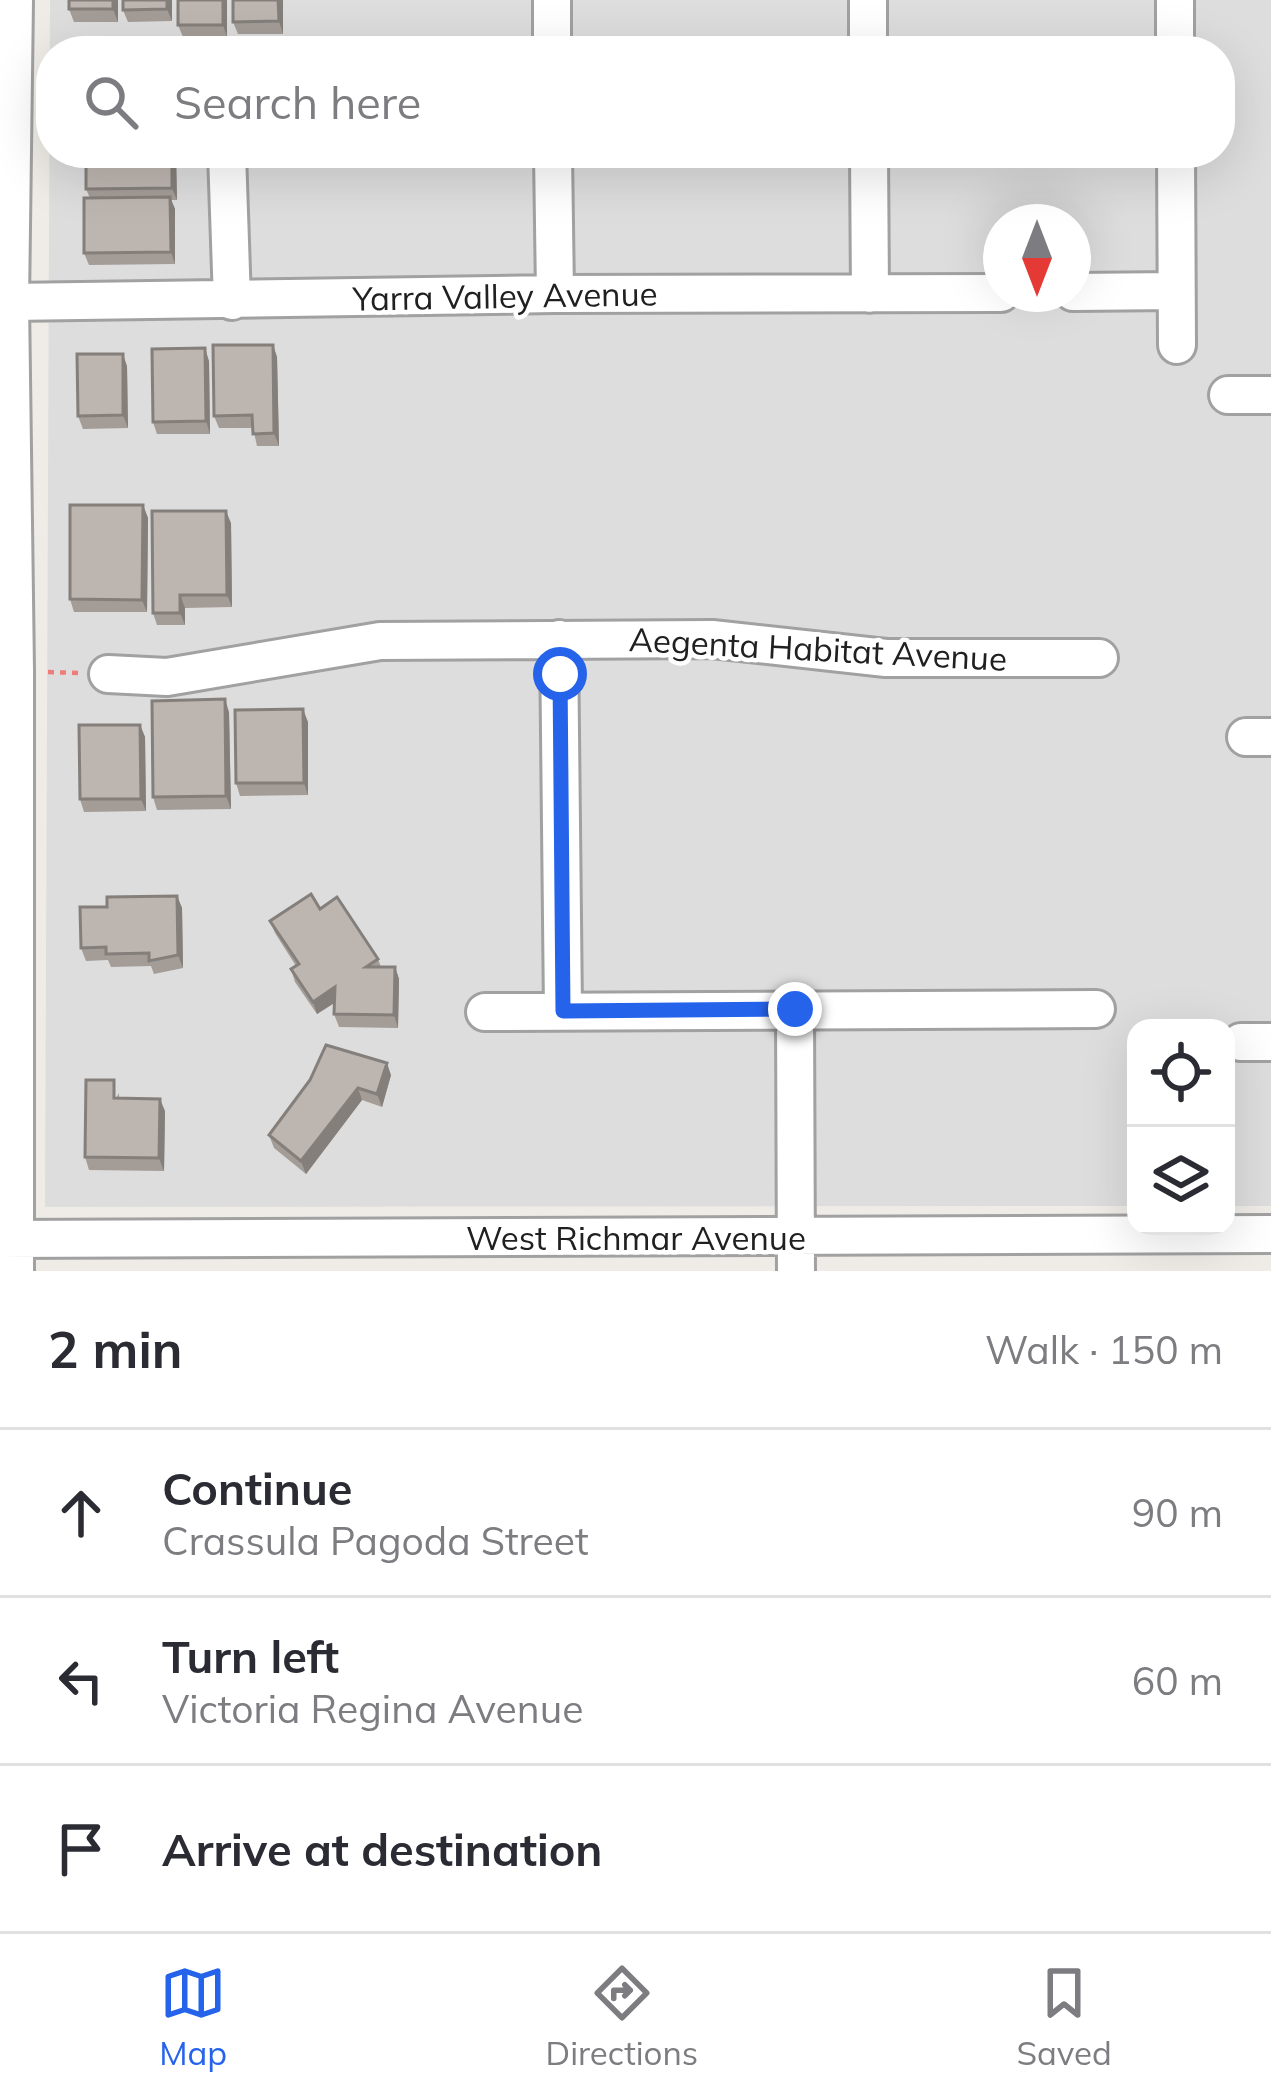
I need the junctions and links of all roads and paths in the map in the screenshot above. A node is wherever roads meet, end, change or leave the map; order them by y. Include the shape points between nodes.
1 (14, 0) edge
2 (551, 0) edge
3 (868, 0) edge
4 (1175, 0) edge
5 (552, 36) edge
6 (868, 36) edge
7 (1175, 36) edge
8 (228, 168) edge
9 (553, 168) edge
10 (869, 168) edge
11 (1176, 168) edge
12 (1176, 291) junction
13 (983, 292) edge
14 (1091, 292) edge
15 (555, 294) junction
16 (870, 294) junction
17 (10, 302) junction
18 (232, 302) junction
19 (1177, 345) dead end
20 (1228, 395) dead end
21 (1271, 395) edge
22 (559, 639) junction
23 (1099, 658) dead end
24 (15, 671) junction
25 (108, 674) joint
26 (795, 1009) junction
27 (1096, 1009) dead end
28 (563, 1011) junction
29 (485, 1012) dead end
30 (1271, 1234) edge
31 (10, 1250) edge
32 (796, 1254) edge

1 - 17 street
2 - 5 street
3 - 6 street
4 - 7 street
8 - 18 street
9 - 15 street
10 - 16 street
11 - 12 street
12 - 14 street
12 - 19 street
13 - 16 street, Yarra Valley Avenue
15 - 16 street, Yarra Valley Avenue
15 - 18 street, Yarra Valley Avenue
17 - 18 street, Yarra Valley Avenue
17 - 24 street
20 - 21 street
22 - 23 street, Aegenta Habitat Avenue via 712,639 886,658
22 - 25 street, Aegenta Habitat Avenue via 380,640 167,677
22 - 28 street
24 - 25 path
24 - 31 street
26 - 27 street
26 - 28 street
26 - 32 street
28 - 29 street
30 - 32 street, West Richmar Avenue
31 - 32 street, West Richmar Avenue

